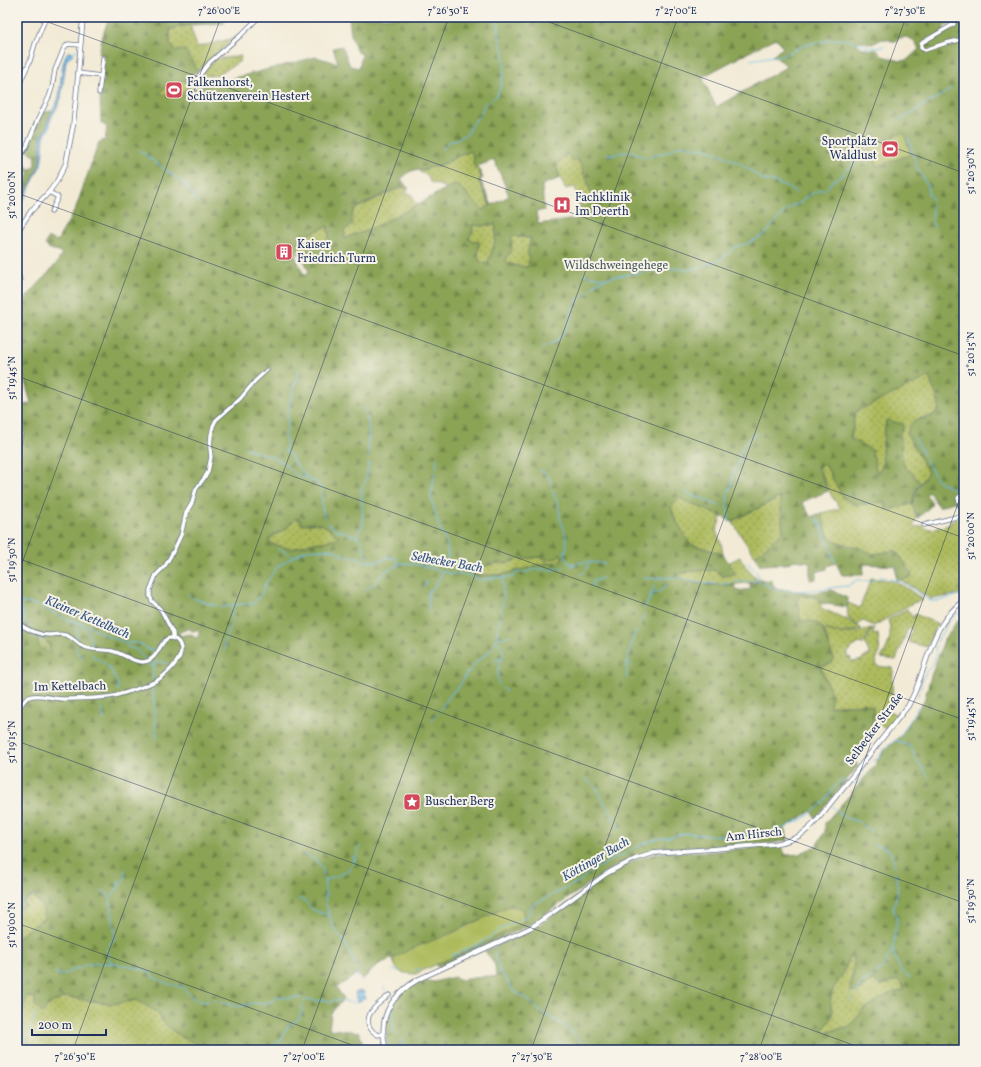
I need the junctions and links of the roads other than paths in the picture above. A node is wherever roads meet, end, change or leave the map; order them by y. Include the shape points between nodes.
1 (46, 17) edge
2 (82, 17) edge
3 (259, 17) edge
4 (954, 24) dead end
5 (964, 39) edge
6 (80, 45) junction
7 (102, 58) dead end
8 (78, 74) junction
9 (100, 76) junction
10 (194, 81) dead end
11 (17, 89) edge
12 (99, 93) dead end
13 (17, 160) edge
14 (49, 192) junction
15 (51, 212) dead end
16 (17, 232) edge
17 (17, 276) edge
18 (17, 286) edge
19 (267, 370) dead end
20 (17, 399) edge
21 (17, 450) edge
22 (964, 496) edge
23 (924, 525) dead end
24 (964, 600) edge
25 (17, 622) edge
26 (172, 638) junction
27 (17, 710) edge
28 (830, 804) joint
29 (388, 995) dead end
30 (383, 1034) junction
31 (386, 1050) edge

1 - 11 street
2 - 6 main road
3 - 10 street via 210,62
4 - 5 street via 920,44 921,48 925,50
6 - 8 main road
6 - 13 street via 68,44 64,48 55,70 50,97 26,148
7 - 9 street
8 - 9 street
8 - 14 main road via 75,112 66,163
9 - 12 street
14 - 15 street via 58,197
14 - 16 main road via 30,211
17 - 18 street via 20,280
19 - 26 street via 214,423 208,472 196,489 174,550 151,585 150,596 161,610 173,633
20 - 21 street via 21,420
22 - 23 street via 958,498 963,513 960,516
24 - 28 main road, Selbecker Straße via 942,624 932,642 908,706
25 - 26 street via 37,634 65,635 86,648 112,651 144,662 155,656 163,642
26 - 27 street, Im Kettelbach via 180,644 180,655 174,666 154,681 107,697 61,699 37,695 28,697
28 - 30 main road, Am Hirsch via 808,830 784,842 654,853 617,868 530,928 411,983 390,1004
29 - 30 street via 372,1010 367,1020 378,1036
30 - 31 main road

